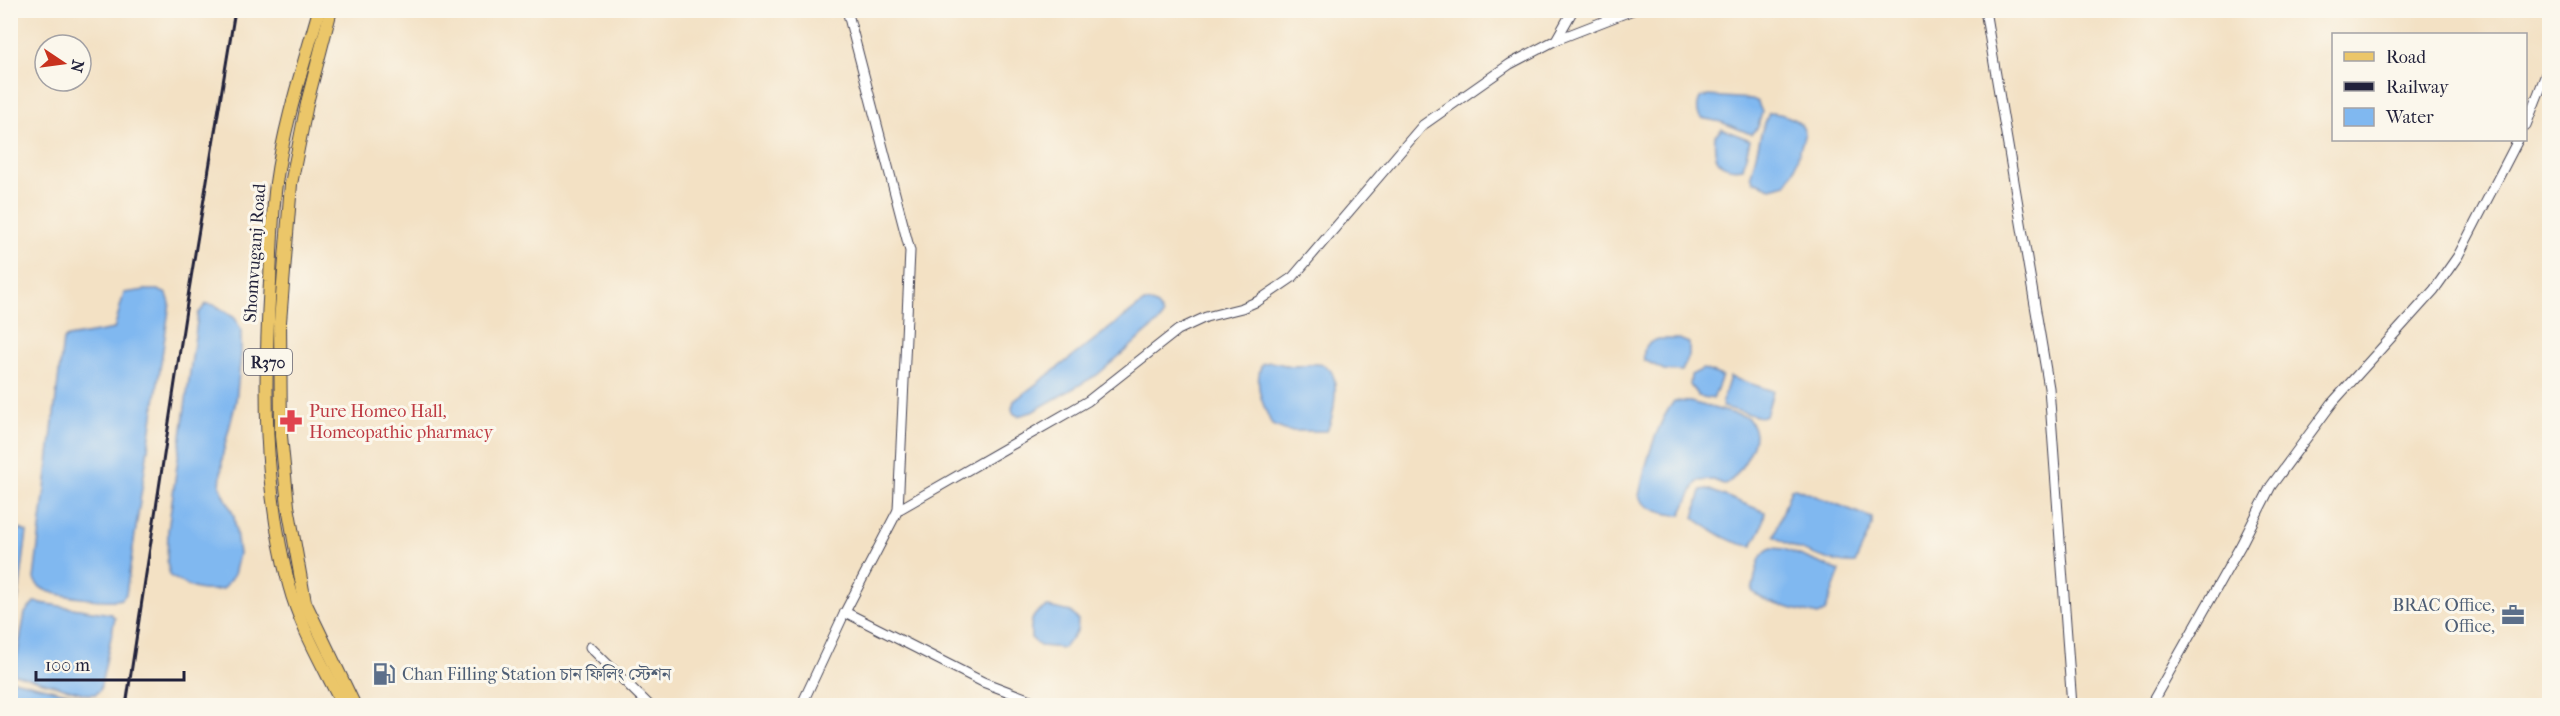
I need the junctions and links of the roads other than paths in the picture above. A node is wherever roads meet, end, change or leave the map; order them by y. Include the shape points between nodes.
1 (319, 10) edge
2 (330, 10) edge
3 (847, 10) edge
4 (1573, 10) edge
5 (1633, 10) edge
6 (1985, 10) edge
7 (1556, 40) junction
8 (2550, 64) edge
9 (2527, 122) edge
10 (2517, 141) edge
11 (898, 510) junction
12 (845, 612) junction
13 (590, 647) dead end
14 (1033, 704) edge
15 (343, 705) edge
16 (356, 705) edge
17 (650, 705) edge
18 (801, 705) edge
19 (1046, 705) edge
20 (2072, 705) edge
21 (2150, 705) edge

1 - 15 main road, Shomvuganj Road / R370 via 276,182 267,324 268,437 289,585
2 - 16 main road, Shomvuganj Road / R370 via 291,184 280,322 280,428 288,506 305,602
3 - 11 street via 910,251
4 - 7 street
5 - 7 street
6 - 20 street via 2049,388
7 - 11 street via 1510,64 1423,125 1293,277 1271,294 1178,330 1088,401
8 - 9 street
10 - 21 street via 2463,247 2440,282 2332,402 2271,486
11 - 12 street
12 - 14 street via 946,665
12 - 18 street
13 - 17 street
14 - 19 street

